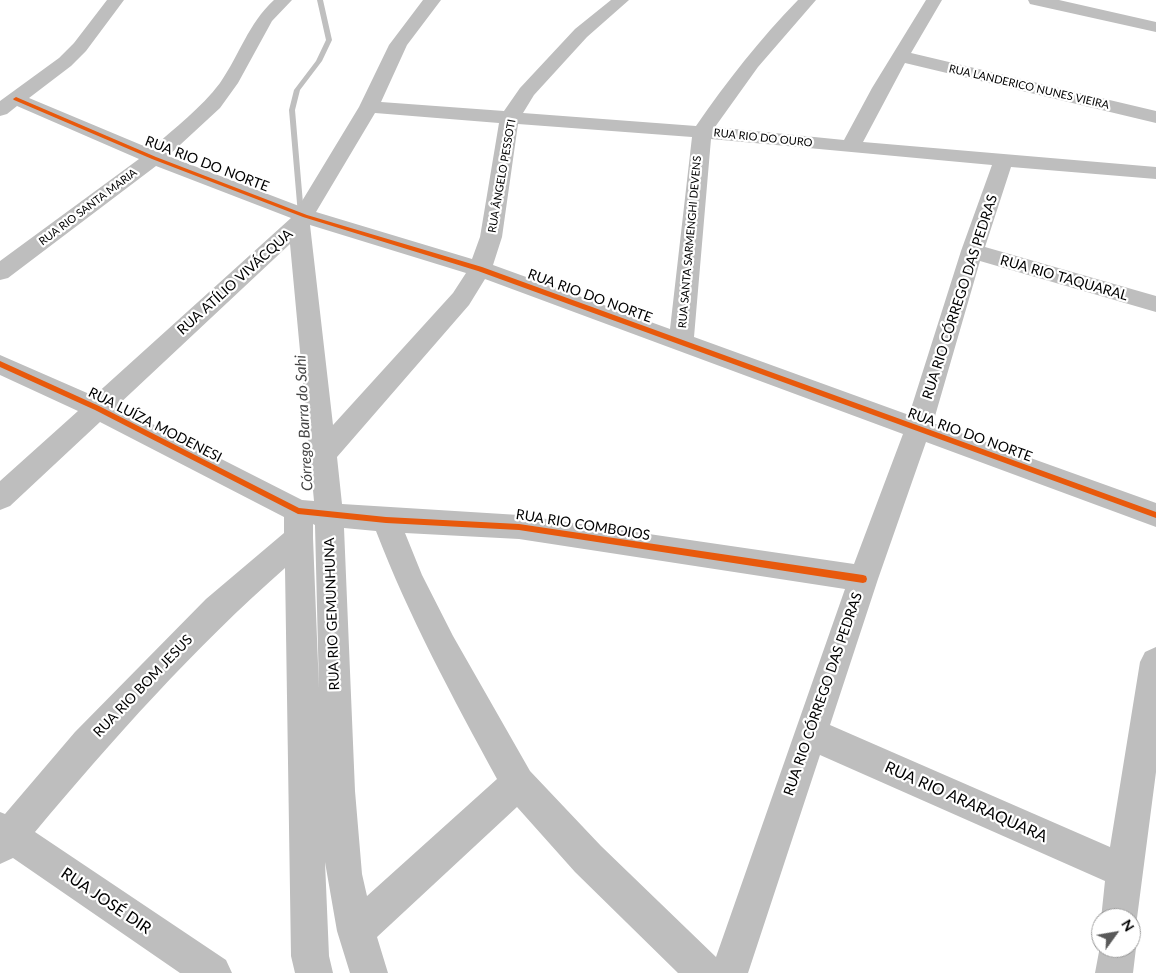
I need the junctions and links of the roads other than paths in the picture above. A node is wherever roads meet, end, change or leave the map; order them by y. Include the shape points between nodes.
1 (116, 0) edge
2 (284, 0) edge
3 (433, 0) edge
4 (621, 0) edge
5 (808, 0) edge
6 (934, 0) edge
7 (1036, 0) edge
8 (1156, 27) edge
9 (901, 56) junction
10 (8, 104) edge
11 (369, 107) junction
12 (1156, 117) edge
13 (509, 119) junction
14 (702, 132) junction
15 (850, 147) junction
16 (154, 158) junction
17 (1004, 160) junction
18 (1156, 173) edge
19 (302, 220) junction
20 (972, 251) junction
21 (480, 270) junction
22 (0, 272) edge
23 (1156, 304) edge
24 (681, 342) junction
25 (0, 364) edge
26 (97, 408) junction
27 (918, 430) junction
28 (322, 456) junction
29 (0, 498) edge
30 (1156, 515) edge
31 (386, 520) junction
32 (309, 521) junction
33 (863, 579) junction
34 (1156, 662) edge
35 (809, 733) junction
36 (518, 782) junction
37 (3, 836) edge
38 (1124, 871) junction
39 (1120, 908) edge
40 (356, 931) junction
41 (1116, 958) edge
42 (309, 967) edge
43 (213, 973) edge
44 (370, 973) edge
45 (705, 973) edge
46 (729, 973) edge
47 (1114, 973) edge

1 - 10 street via 65,62
2 - 16 street, RUA RIO SANTA MARIA via 265,18 229,83 213,104
3 - 11 street, RUA ATÍLIO VIVÁCQUA via 398,45
4 - 13 street, RUA ÂNGELO PESSOTI via 581,33 527,92
5 - 14 street via 775,35
6 - 9 street
7 - 8 street
9 - 12 street, RUA LANDERICO NUNES VIEIRA
9 - 15 street
10 - 16 street, RUA RIO DO NORTE
11 - 13 street, RUA RIO DO OURO
11 - 19 street, RUA ATÍLIO VIVÁCQUA
13 - 14 street, RUA RIO DO OURO
13 - 21 street, RUA ÂNGELO PESSOTI via 491,237
14 - 15 street, RUA RIO DO OURO
14 - 24 street, RUA SANTA SARMENGHI DEVENS
15 - 17 street, RUA RIO DO OURO
16 - 19 street, RUA RIO DO NORTE
16 - 22 street, RUA RIO SANTA MARIA
17 - 18 street, RUA RIO DO OURO
17 - 20 street, RUA RIO CÓRREGO DAS PEDRAS
19 - 21 street, RUA RIO DO NORTE
19 - 26 street, RUA ATÍLIO VIVÁCQUA
19 - 28 street, RUA RIO GEMUNHUNA
20 - 23 street, RUA RIO TAQUARAL
20 - 27 street, RUA RIO CÓRREGO DAS PEDRAS
21 - 24 street, RUA RIO DO NORTE
21 - 28 street, RUA ÂNGELO PESSOTI via 461,299
24 - 27 street, RUA RIO DO NORTE
25 - 26 street, RUA LUÍZA MODENESI
26 - 29 street, RUA ATÍLIO VIVÁCQUA
26 - 32 street, RUA LUÍZA MODENESI
27 - 30 street, RUA RIO DO NORTE
27 - 33 street, RUA RIO CÓRREGO DAS PEDRAS
28 - 32 street, RUA RIO GEMUNHUNA
31 - 32 street, RUA RIO COMBOIOS
31 - 33 street, RUA RIO COMBOIOS via 519,527
31 - 36 street via 413,587
32 - 37 street, RUA RIO BOM JESUS via 217,609
32 - 40 street, RUA RIO GEMUNHUNA via 344,874
32 - 42 street, RUA RIO GEMUNHUNA
33 - 35 street, RUA RIO CÓRREGO DAS PEDRAS
34 - 38 street
35 - 38 street, RUA RIO ARARAQUARA
35 - 46 street, RUA RIO CÓRREGO DAS PEDRAS
36 - 40 street
36 - 45 street via 588,859
37 - 43 street, RUA JOSÉ DIR
38 - 39 street
40 - 44 street, RUA RIO GEMUNHUNA
41 - 47 street

